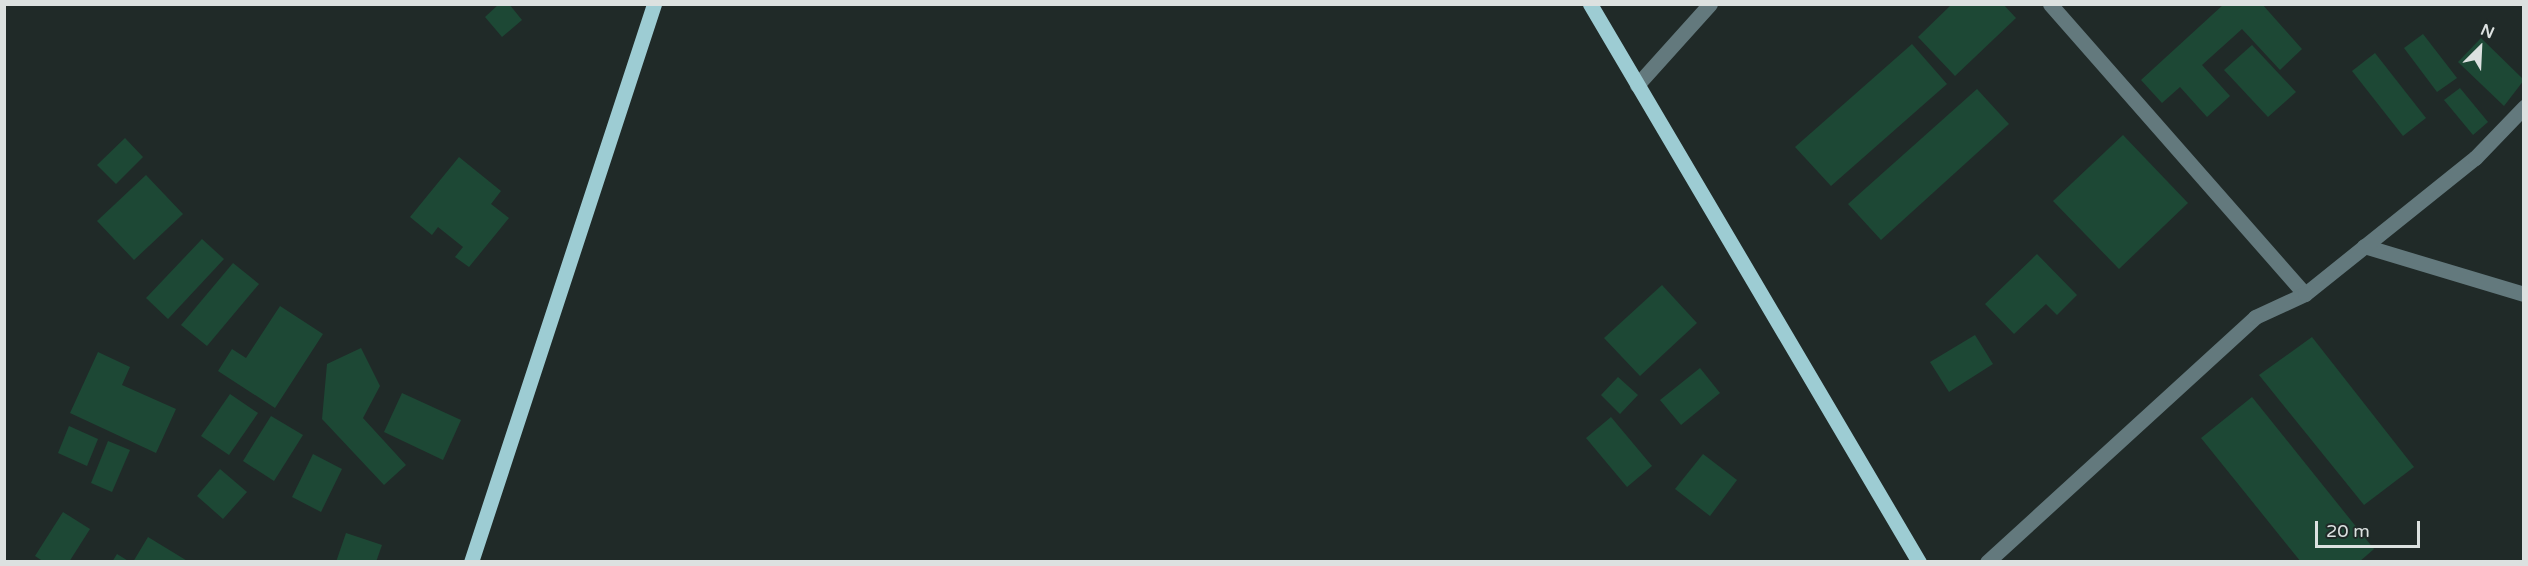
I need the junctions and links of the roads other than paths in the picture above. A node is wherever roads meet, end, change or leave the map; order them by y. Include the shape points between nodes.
1 (654, 4) edge
2 (1590, 4) edge
3 (1710, 4) edge
4 (2050, 4) edge
5 (1637, 85) junction
6 (2523, 107) edge
7 (2364, 246) junction
8 (2305, 294) junction
9 (2523, 294) edge
10 (471, 561) edge
11 (1919, 561) edge
12 (1987, 561) edge

1 - 10 main road
2 - 5 main road
3 - 5 street
4 - 8 street
5 - 11 main road
6 - 7 street via 2475,158
7 - 8 street
7 - 9 street
8 - 12 street via 2255,317

